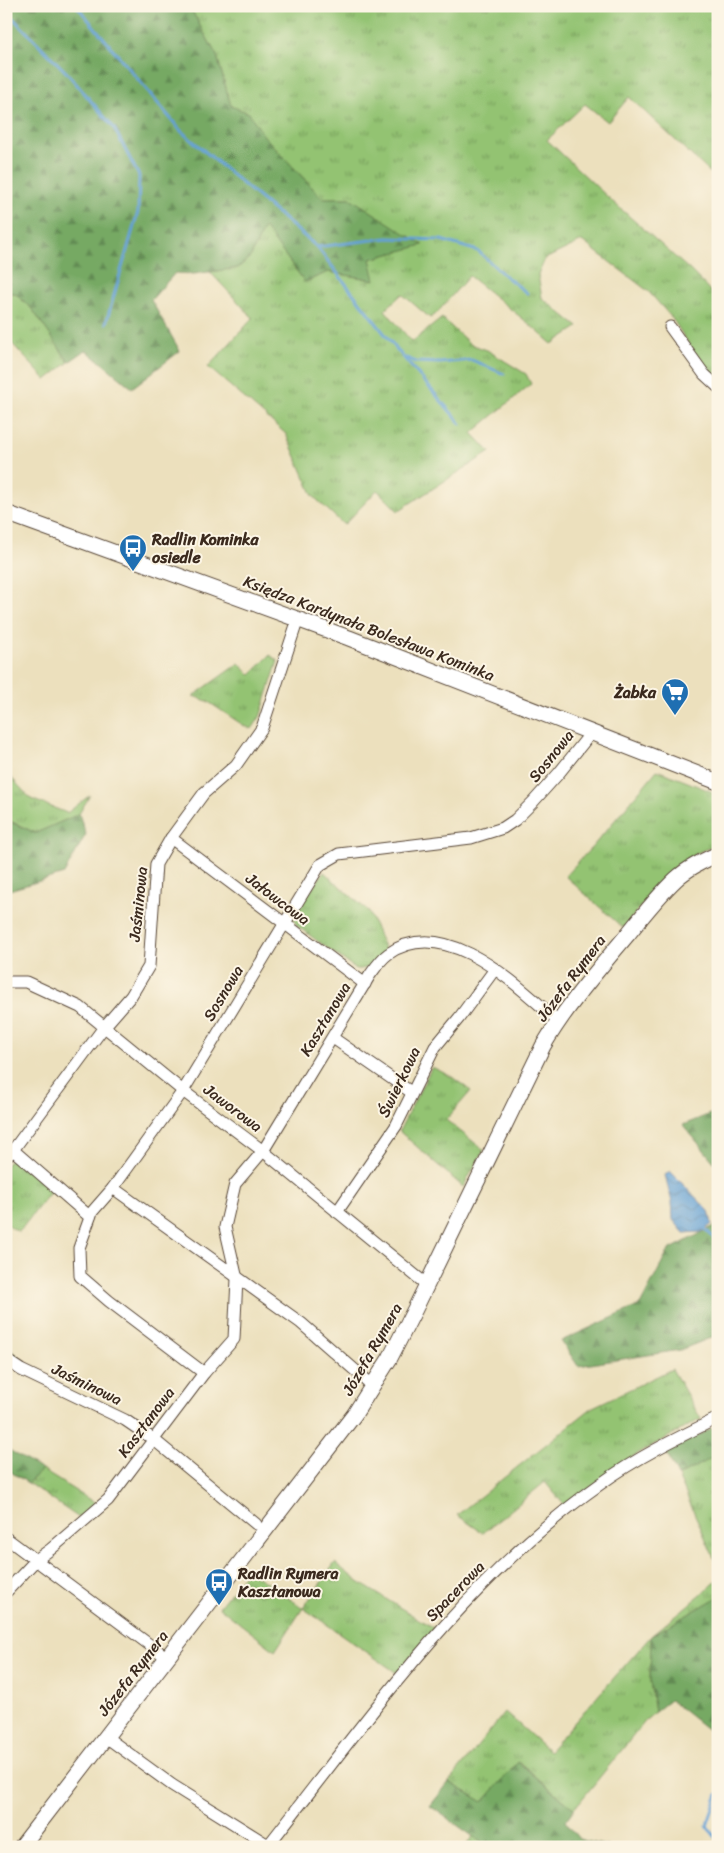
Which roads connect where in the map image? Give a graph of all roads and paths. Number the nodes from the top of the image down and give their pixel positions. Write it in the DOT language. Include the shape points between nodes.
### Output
graph roads {
  1 [pos="670,327"];
  2 [pos="718,387"];
  3 [pos="6,513"];
  4 [pos="298,619"];
  5 [pos="591,732"];
  6 [pos="718,782"];
  7 [pos="171,838"];
  8 [pos="718,854"];
  9 [pos="283,924"];
  10 [pos="495,969"];
  11 [pos="6,982"];
  12 [pos="365,984"];
  13 [pos="558,1020"];
  14 [pos="104,1027"];
  15 [pos="333,1038"];
  16 [pos="183,1091"];
  17 [pos="411,1092"];
  18 [pos="263,1151"];
  19 [pos="9,1153"];
  20 [pos="112,1188"];
  21 [pos="337,1212"];
  22 [pos="90,1217"];
  23 [pos="237,1279"];
  24 [pos="427,1285"];
  25 [pos="6,1360"];
  26 [pos="204,1373"];
  27 [pos="373,1386"];
  28 [pos="718,1418"];
  29 [pos="153,1439"];
  30 [pos="256,1524"];
  31 [pos="6,1538"];
  32 [pos="36,1560"];
  33 [pos="6,1592"];
  34 [pos="166,1658"];
  35 [pos="106,1737"];
  36 [pos="268,1846"];
  37 [pos="21,1847"];
  1 -- 2 [label="street" via="704,374"];
  3 -- 4 [label="street, Księdza Kardynała Bolesława Kominka"];
  4 -- 5 [label="street, Księdza Kardynała Bolesława Kominka"];
  4 -- 7 [label="street, Jaśminowa" via="262,728 236,765 204,793"];
  5 -- 6 [label="street, Księdza Kardynała Bolesława Kominka"];
  5 -- 9 [label="street, Sosnowa" via="560,773 515,820 503,828 471,838 340,854 320,865"];
  7 -- 9 [label="street, Jałowcowa"];
  7 -- 14 [label="street, Jaśminowa" via="156,864 149,966 131,996"];
  8 -- 13 [label="street, Józefa Rymera" via="676,879 604,961"];
  9 -- 12 [label="street, Jałowcowa"];
  9 -- 16 [label="street, Sosnowa"];
  10 -- 12 [label="street, Kasztanowa" via="461,948 409,943 386,954"];
  10 -- 13 [label="street, Kasztanowa"];
  10 -- 17 [label="street, Świerkowa" via="435,1047"];
  11 -- 14 [label="street, Jaworowa" via="26,982 50,993 80,1007"];
  12 -- 15 [label="street, Kasztanowa"];
  13 -- 24 [label="street, Józefa Rymera"];
  14 -- 16 [label="street, Jaworowa"];
  14 -- 19 [label="street, Jaśminowa"];
  15 -- 17 [label="street"];
  15 -- 18 [label="street, Kasztanowa"];
  16 -- 18 [label="street, Jaworowa"];
  16 -- 20 [label="street, Sosnowa"];
  17 -- 21 [label="street, Świerkowa" via="396,1126"];
  18 -- 21 [label="street, Jaworowa"];
  18 -- 23 [label="street, Kasztanowa" via="235,1184 225,1227"];
  19 -- 22 [label="street"];
  20 -- 22 [label="street, Sosnowa"];
  20 -- 23 [label="street"];
  21 -- 24 [label="street, Jaworowa"];
  22 -- 26 [label="street, Sosnowa" via="78,1248 80,1276 109,1302"];
  23 -- 26 [label="street, Kasztanowa" via="234,1339"];
  23 -- 27 [label="street" via="301,1323"];
  24 -- 27 [label="street, Józefa Rymera"];
  25 -- 29 [label="street, Jaśminowa" via="125,1420"];
  26 -- 29 [label="street, Kasztanowa"];
  27 -- 34 [label="street, Józefa Rymera"];
  28 -- 36 [label="street, Spacerowa" via="634,1461 535,1534 424,1648"];
  29 -- 30 [label="street, Jaśminowa"];
  29 -- 32 [label="street, Kasztanowa" via="108,1500"];
  31 -- 32 [label="street"];
  32 -- 33 [label="street, Kasztanowa"];
  32 -- 34 [label="street"];
  34 -- 35 [label="street, Józefa Rymera"];
  35 -- 36 [label="street, Spacerowa" via="172,1785"];
  35 -- 37 [label="street, Józefa Rymera"];
}
